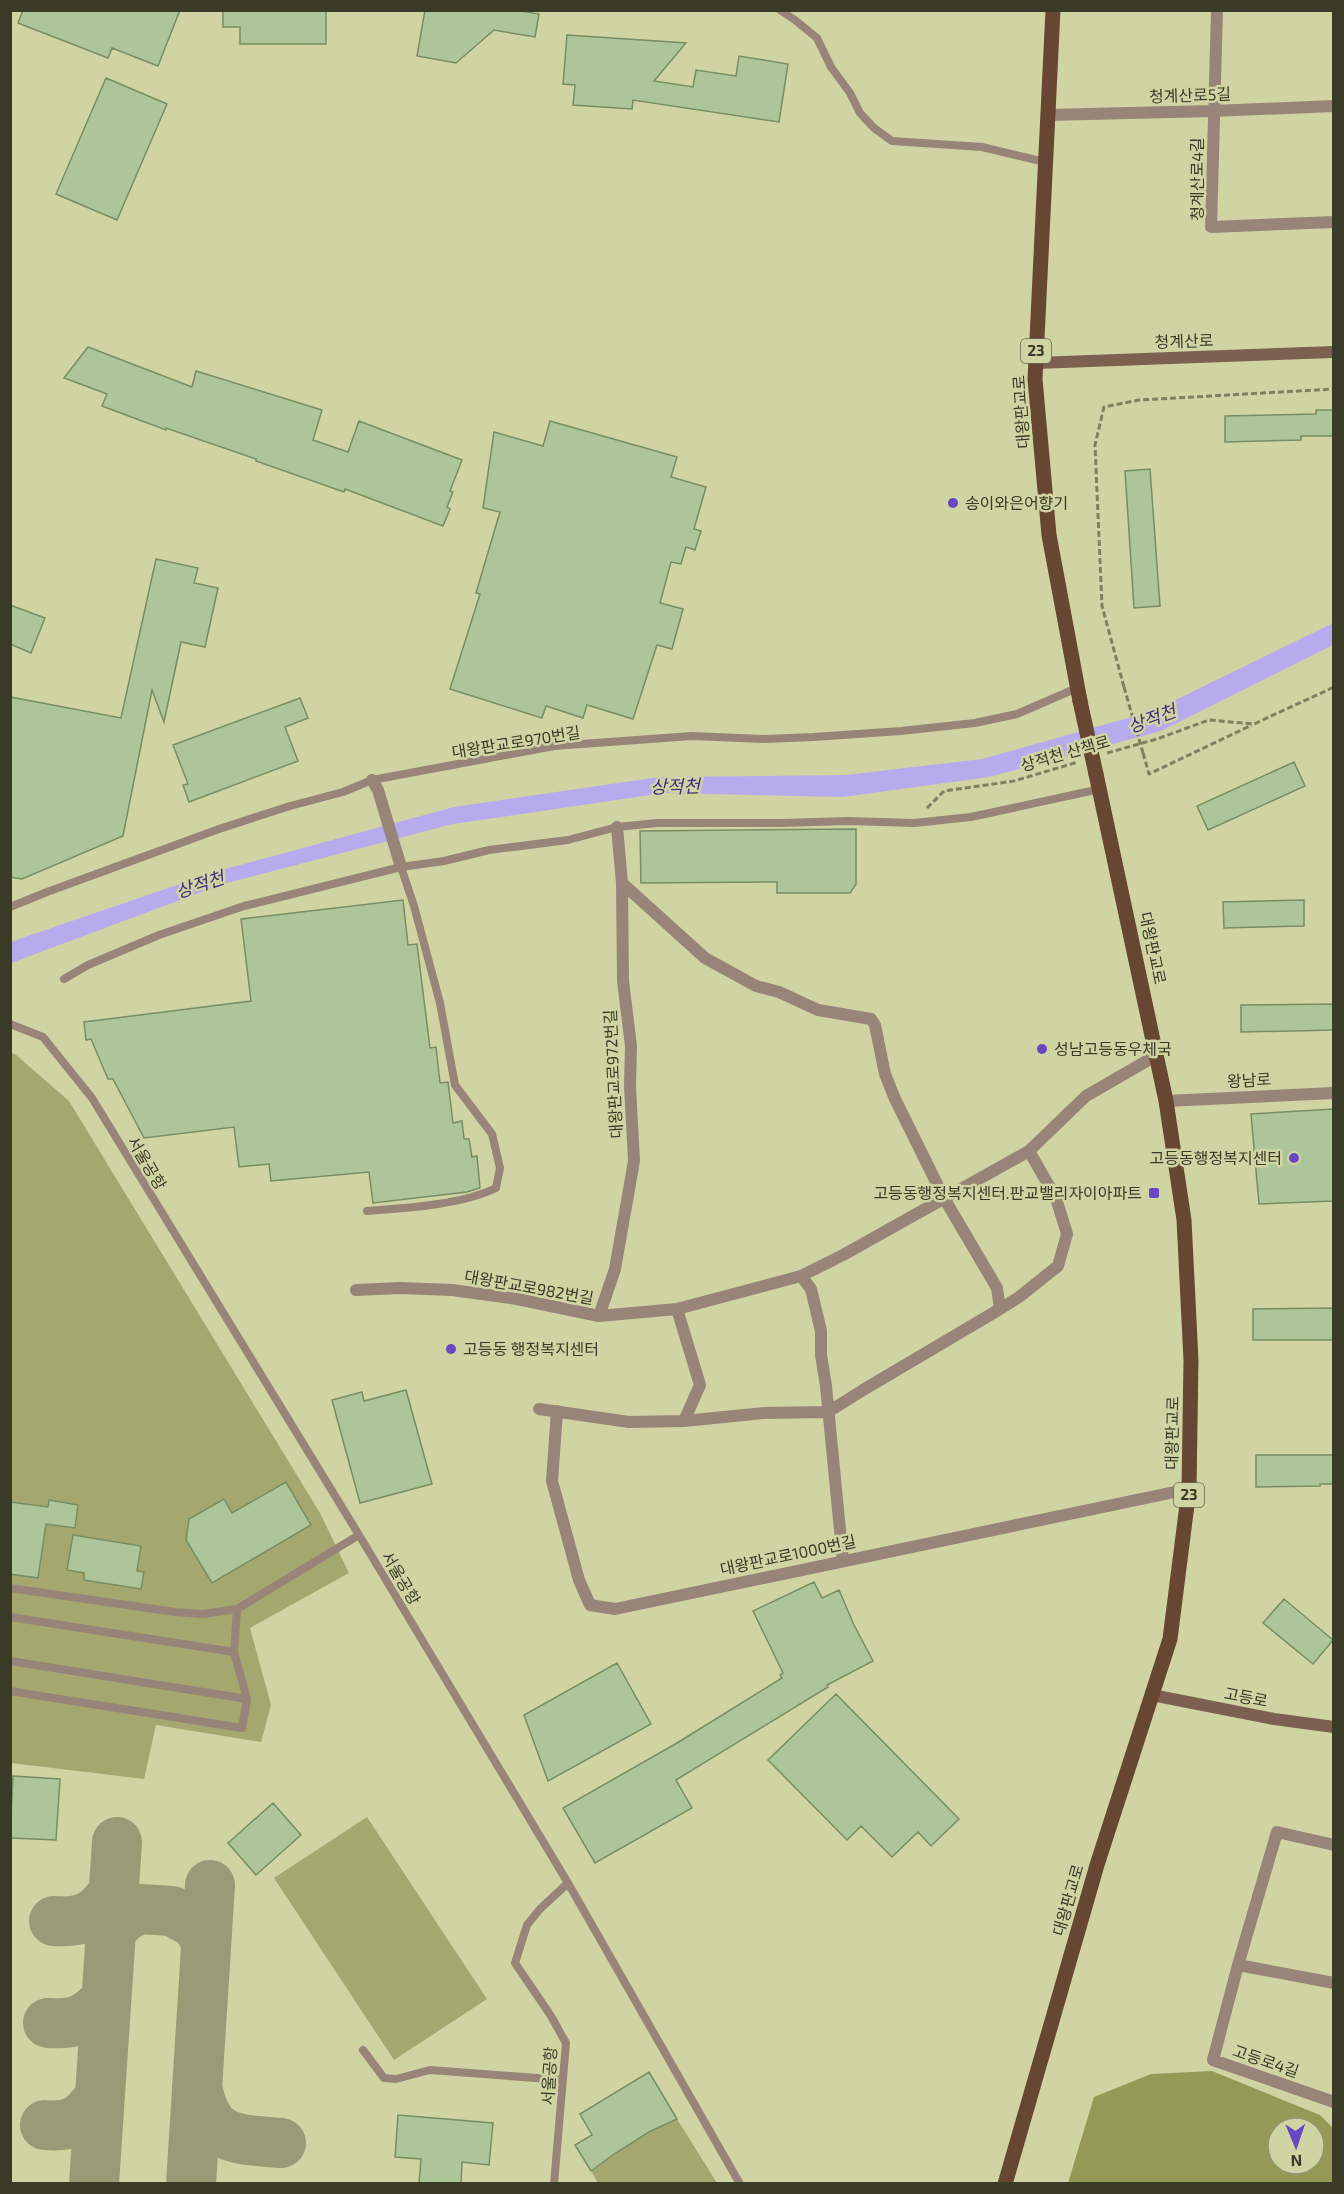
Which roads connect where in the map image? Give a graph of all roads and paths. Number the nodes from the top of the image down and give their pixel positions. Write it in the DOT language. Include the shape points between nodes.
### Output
graph roads {
  1 [pos="780,10"];
  2 [pos="1053,10"];
  3 [pos="1217,10"];
  4 [pos="1334,106"];
  5 [pos="1213,111"];
  6 [pos="1047,115"];
  7 [pos="1045,162"];
  8 [pos="1334,222"];
  9 [pos="1334,352"];
  10 [pos="1036,363"];
  11 [pos="1334,389"];
  12 [pos="1334,687"];
  13 [pos="1078,695"];
  14 [pos="1254,724"];
  15 [pos="1102,755"];
  16 [pos="1080,761"];
  17 [pos="375,785"];
  18 [pos="1100,789"];
  19 [pos="914,823"];
  20 [pos="617,827"];
  21 [pos="399,862"];
  22 [pos="622,883"];
  23 [pos="10,907"];
  24 [pos="64,979"];
  25 [pos="10,1023"];
  26 [pos="1157,1054"];
  27 [pos="1334,1093"];
  28 [pos="1166,1101"];
  29 [pos="1029,1151"];
  30 [pos="944,1198"];
  31 [pos="367,1211"];
  32 [pos="801,1276"];
  33 [pos="356,1290"];
  34 [pos="677,1309"];
  35 [pos="1000,1309"];
  36 [pos="599,1316"];
  37 [pos="539,1409"];
  38 [pos="557,1412"];
  39 [pos="828,1412"];
  40 [pos="684,1421"];
  41 [pos="1189,1489"];
  42 [pos="359,1535"];
  43 [pos="843,1561"];
  44 [pos="10,1588"];
  45 [pos="237,1609"];
  46 [pos="10,1617"];
  47 [pos="234,1652"];
  48 [pos="10,1661"];
  49 [pos="10,1691"];
  50 [pos="1152,1695"];
  51 [pos="247,1698"];
  52 [pos="1334,1728"];
  53 [pos="1334,1845"];
  54 [pos="568,1883"];
  55 [pos="1238,1965"];
  56 [pos="1334,1983"];
  57 [pos="363,2050"];
  58 [pos="563,2080"];
  59 [pos="1334,2102"];
  60 [pos="554,2184"];
  61 [pos="740,2184"];
  62 [pos="1005,2184"];
  1 -- 7 [label="lane" via="817,38 860,113 892,141 982,147"];
  2 -- 6 [label="main road, 대왕판교로 / 23"];
  3 -- 5 [label="street, 청계산로4길"];
  4 -- 5 [label="street, 청계산로5길"];
  5 -- 6 [label="street, 청계산로5길"];
  5 -- 8 [label="street, 청계산로4길" via="1211,227"];
  6 -- 7 [label="main road, 대왕판교로 / 23"];
  7 -- 10 [label="main road, 대왕판교로 / 23"];
  9 -- 10 [label="main road, 청계산로"];
  10 -- 13 [label="main road, 대왕판교로 / 23" via="1049,535"];
  11 -- 14 [label="path, bridge" via="1139,400 1104,407 1095,445 1102,606 1149,774"];
  12 -- 14 [label="path, 상적천 산책로"];
  13 -- 17 [label="lane, 대왕판교로970번길" via="975,723 901,731 764,739 692,736 554,746"];
  13 -- 18 [label="main road, 대왕판교로 / 23, bridge"];
  14 -- 15 [label="path, 상적천 산책로" via="1209,720"];
  16 -- 19 [label="path, 상적천 산책로" via="1014,781 944,791"];
  17 -- 21 [label="street"];
  17 -- 23 [label="lane, 대왕판교로970번길" via="219,829"];
  18 -- 19 [label="lane" via="971,817"];
  18 -- 26 [label="main road, 대왕판교로 / 23"];
  19 -- 20 [label="lane" via="657,823"];
  20 -- 21 [label="lane" via="568,840 489,850 444,861"];
  20 -- 22 [label="street, 대왕판교로972번길"];
  21 -- 24 [label="lane" via="244,906 159,935"];
  21 -- 31 [label="lane" via="440,1003 455,1085 492,1134 500,1168 496,1188 478,1197"];
  22 -- 30 [label="street" via="705,958 756,986 818,1010 871,1018 895,1099"];
  22 -- 36 [label="street, 대왕판교로972번길" via="623,981 631,1046 634,1161 615,1269"];
  25 -- 42 [label="lane, 서울공항" via="43,1037 92,1098"];
  26 -- 28 [label="main road, 대왕판교로 / 23"];
  26 -- 29 [label="street, 대왕판교로982번길" via="1086,1096"];
  27 -- 28 [label="street, 왕남로"];
  28 -- 41 [label="main road, 대왕판교로 / 23" via="1184,1220 1191,1360"];
  29 -- 30 [label="street, 대왕판교로982번길"];
  29 -- 35 [label="street" via="1056,1198 1067,1234 1058,1266"];
  30 -- 32 [label="street, 대왕판교로982번길"];
  30 -- 35 [label="street" via="997,1288"];
  32 -- 34 [label="street, 대왕판교로982번길"];
  32 -- 39 [label="street" via="812,1289 821,1331"];
  33 -- 36 [label="street, 대왕판교로982번길" via="452,1290"];
  34 -- 36 [label="street, 대왕판교로982번길"];
  34 -- 40 [label="street" via="700,1385"];
  35 -- 39 [label="street"];
  37 -- 38 [label="street"];
  38 -- 40 [label="street" via="629,1422"];
  38 -- 43 [label="street, 대왕판교로1000번길" via="552,1481 579,1580 590,1605 615,1609"];
  39 -- 40 [label="street"];
  39 -- 43 [label="street"];
  41 -- 43 [label="street, 대왕판교로1000번길"];
  41 -- 50 [label="main road, 대왕판교로 / 23" via="1170,1639"];
  42 -- 45 [label="lane"];
  42 -- 54 [label="lane, 서울공항"];
  44 -- 45 [label="lane" via="174,1612 203,1614"];
  45 -- 47 [label="lane"];
  46 -- 47 [label="lane"];
  47 -- 51 [label="lane"];
  48 -- 51 [label="lane"];
  49 -- 51 [label="lane" via="242,1728"];
  50 -- 52 [label="main road, 고등로"];
  50 -- 62 [label="main road, 대왕판교로 / 23" via="1097,1865"];
  53 -- 55 [label="street, 고등로4길" via="1277,1832"];
  54 -- 58 [label="lane, 서울공항" via="527,1925 515,1963 566,2043"];
  54 -- 61 [label="lane"];
  55 -- 56 [label="street"];
  55 -- 59 [label="street, 고등로4길" via="1213,2060"];
  57 -- 58 [label="lane" via="384,2078 396,2079 430,2070"];
  58 -- 60 [label="lane, 서울공항"];
}
